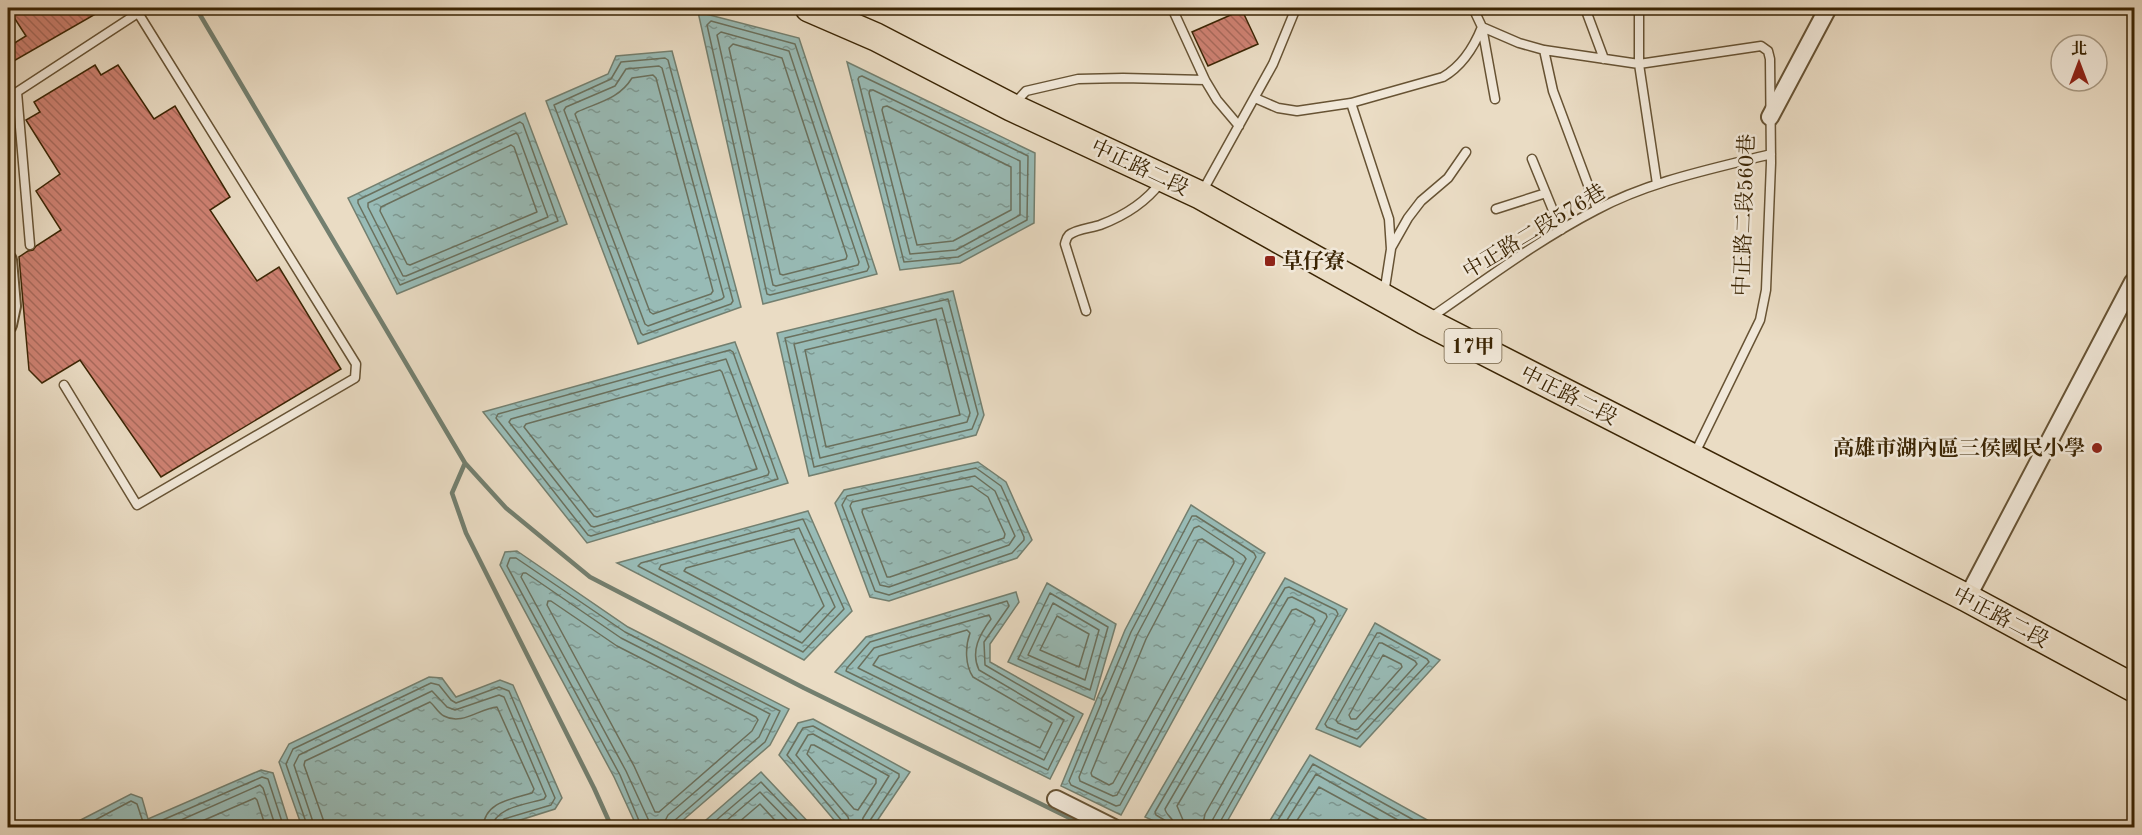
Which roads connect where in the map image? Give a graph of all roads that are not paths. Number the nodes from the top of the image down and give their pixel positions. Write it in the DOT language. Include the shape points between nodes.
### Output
graph roads {
  1 [pos="809,8"];
  2 [pos="1172,8"];
  3 [pos="1296,8"];
  4 [pos="1473,8"];
  5 [pos="1585,8"];
  6 [pos="1639,8"];
  7 [pos="1828,8"];
  8 [pos="137,10"];
  9 [pos="1482,27"];
  10 [pos="1544,50"];
  11 [pos="1604,59"];
  12 [pos="1638,64"];
  13 [pos="1205,80"];
  14 [pos="1255,98"];
  15 [pos="1495,99"];
  16 [pos="1351,102"];
  17 [pos="1011,107"];
  18 [pos="1770,117"];
  19 [pos="1239,126"];
  20 [pos="1466,152"];
  21 [pos="1771,154"];
  22 [pos="1532,159"];
  23 [pos="1163,179"];
  24 [pos="1657,184"];
  25 [pos="1546,194"];
  26 [pos="1200,195"];
  27 [pos="1496,208"];
  28 [pos="1597,209"];
  29 [pos="1561,230"];
  30 [pos="30,245"];
  31 [pos="1391,249"];
  32 [pos="8,260"];
  33 [pos="2134,283"];
  34 [pos="1383,299"];
  35 [pos="1086,311"];
  36 [pos="1425,321"];
  37 [pos="8,325"];
  38 [pos="64,385"];
  39 [pos="1693,458"];
  40 [pos="1967,598"];
  41 [pos="2134,688"];
  42 [pos="1056,799"];
  43 [pos="1114,828"];
  1 -- 17 [label="main road, 中正路二段 / 17甲" via="876,37"];
  2 -- 13 [label="lane"];
  3 -- 14 [label="lane" via="1274,64"];
  4 -- 9 [label="lane"];
  5 -- 11 [label="lane"];
  6 -- 12 [label="lane"];
  7 -- 18 [label="street, 中正路二段560巷"];
  8 -- 30 [label="lane" via="17,92"];
  8 -- 38 [label="lane" via="356,364 355,378 137,506"];
  9 -- 10 [label="lane"];
  9 -- 15 [label="lane"];
  9 -- 16 [label="lane" via="1472,50 1450,73"];
  10 -- 11 [label="lane"];
  10 -- 28 [label="lane" via="1553,91"];
  11 -- 12 [label="lane"];
  12 -- 18 [label="lane" via="1761,46 1770,59"];
  12 -- 24 [label="lane"];
  13 -- 17 [label="lane" via="1078,79 1026,91"];
  13 -- 19 [label="lane"];
  14 -- 16 [label="lane" via="1289,111"];
  14 -- 19 [label="lane"];
  16 -- 31 [label="lane" via="1389,219"];
  17 -- 23 [label="main road, 中正路二段 / 17甲"];
  18 -- 21 [label="lane, 中正路二段560巷"];
  19 -- 26 [label="lane"];
  20 -- 31 [label="lane" via="1448,178 1421,201"];
  21 -- 24 [label="lane, 中正路二段576巷"];
  21 -- 39 [label="lane, 中正路二段560巷" via="1766,290 1760,320"];
  22 -- 25 [label="lane"];
  23 -- 26 [label="main road, 中正路二段 / 17甲"];
  23 -- 35 [label="lane" via="1151,195 1130,211 1067,238 1065,244"];
  24 -- 28 [label="lane, 中正路二段576巷"];
  25 -- 27 [label="lane"];
  25 -- 29 [label="lane"];
  26 -- 34 [label="main road, 中正路二段 / 17甲"];
  28 -- 29 [label="lane, 中正路二段576巷"];
  29 -- 36 [label="lane, 中正路二段576巷"];
  31 -- 34 [label="lane"];
  32 -- 37 [label="street" via="12,306"];
  33 -- 40 [label="street"];
  34 -- 36 [label="main road, 中正路二段 / 17甲"];
  36 -- 39 [label="main road, 中正路二段 / 17甲"];
  39 -- 40 [label="main road, 中正路二段 / 17甲"];
  40 -- 41 [label="main road, 中正路二段 / 17甲"];
  42 -- 43 [label="street"];
}
